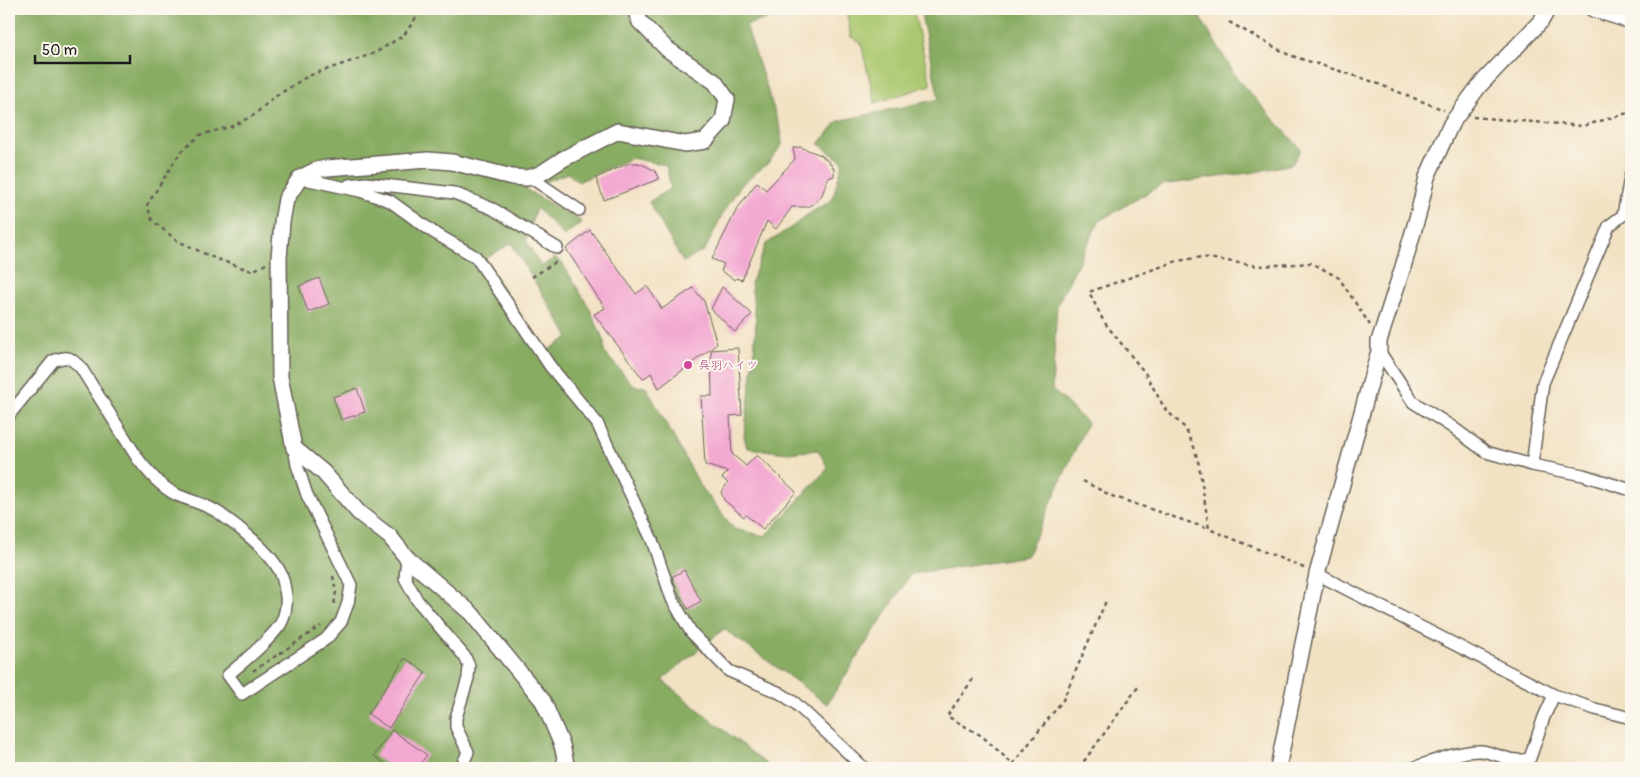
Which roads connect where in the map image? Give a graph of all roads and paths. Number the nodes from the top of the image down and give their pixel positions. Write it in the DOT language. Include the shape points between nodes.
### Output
graph roads {
  1 [pos="422,9"];
  2 [pos="635,9"];
  3 [pos="1548,9"];
  4 [pos="1593,9"];
  5 [pos="1631,21"];
  6 [pos="1229,22"];
  7 [pos="1631,112"];
  8 [pos="1457,116"];
  9 [pos="1631,173"];
  10 [pos="530,177"];
  11 [pos="300,178"];
  12 [pos="337,186"];
  13 [pos="579,210"];
  14 [pos="1627,217"];
  15 [pos="559,253"];
  16 [pos="279,258"];
  17 [pos="532,277"];
  18 [pos="1379,346"];
  19 [pos="9,415"];
  20 [pos="294,448"];
  21 [pos="1532,464"];
  22 [pos="1083,482"];
  23 [pos="1631,490"];
  24 [pos="1209,529"];
  25 [pos="407,558"];
  26 [pos="332,572"];
  27 [pos="1318,574"];
  28 [pos="1106,601"];
  29 [pos="332,611"];
  30 [pos="326,622"];
  31 [pos="252,671"];
  32 [pos="973,679"];
  33 [pos="1138,688"];
  34 [pos="1554,695"];
  35 [pos="1631,718"];
  36 [pos="1013,764"];
  37 [pos="461,768"];
  38 [pos="567,768"];
  39 [pos="864,768"];
  40 [pos="1017,768"];
  41 [pos="1078,768"];
  42 [pos="1278,768"];
  43 [pos="1413,768"];
  1 -- 16 [label="path" via="404,35 375,53 308,76 273,98 254,115 233,126 200,136 180,153 148,206 152,220 176,240 214,258 252,271"];
  2 -- 10 [label="street" via="640,22 667,49 715,82 728,99 722,121 705,142 685,144 618,131"];
  3 -- 8 [label="street" via="1541,21 1479,86"];
  4 -- 5 [label="street"];
  6 -- 8 [label="path" via="1289,55 1368,80"];
  7 -- 8 [label="path" via="1583,126"];
  8 -- 18 [label="street" via="1427,176"];
  9 -- 14 [label="street"];
  10 -- 11 [label="street" via="512,177 452,162 428,160 327,168"];
  10 -- 13 [label="street"];
  11 -- 12 [label="street"];
  11 -- 16 [label="street" via="286,199"];
  12 -- 15 [label="street" via="366,183 454,193 493,209"];
  12 -- 39 [label="street" via="390,201 433,232 476,257 550,366 597,423 652,540 672,599 691,632 729,671 795,703"];
  14 -- 21 [label="street" via="1608,226 1543,383"];
  15 -- 17 [label="path"];
  16 -- 20 [label="street" via="280,377"];
  18 -- 21 [label="street" via="1413,402 1486,452"];
  18 -- 24 [label="path" via="1361,310 1339,278 1312,263 1258,266 1202,257 1176,261 1089,292 1104,322 1145,373 1165,409 1185,428 1199,465"];
  18 -- 27 [label="street"];
  19 -- 20 [label="street" via="53,361 71,358 82,368 138,459 163,486 176,495 219,512 271,558 284,583 285,615 266,640 228,675 242,694 326,639 341,622 348,603 351,585 307,495"];
  20 -- 25 [label="street" via="323,472 359,513 390,538"];
  21 -- 23 [label="street"];
  22 -- 24 [label="path" via="1112,496"];
  24 -- 27 [label="path"];
  25 -- 37 [label="street" via="405,578 417,600 470,666 456,718 456,727 468,752"];
  25 -- 38 [label="street" via="471,613 543,701 562,745"];
  26 -- 29 [label="path" via="336,592"];
  27 -- 34 [label="street"];
  27 -- 42 [label="street"];
  28 -- 36 [label="path" via="1063,700"];
  30 -- 31 [label="path"];
  32 -- 36 [label="path" via="947,716 982,736"];
  33 -- 41 [label="path"];
  34 -- 35 [label="street"];
  34 -- 43 [label="street" via="1530,758 1520,760 1480,751 1448,756"];
  36 -- 40 [label="path"];
}
